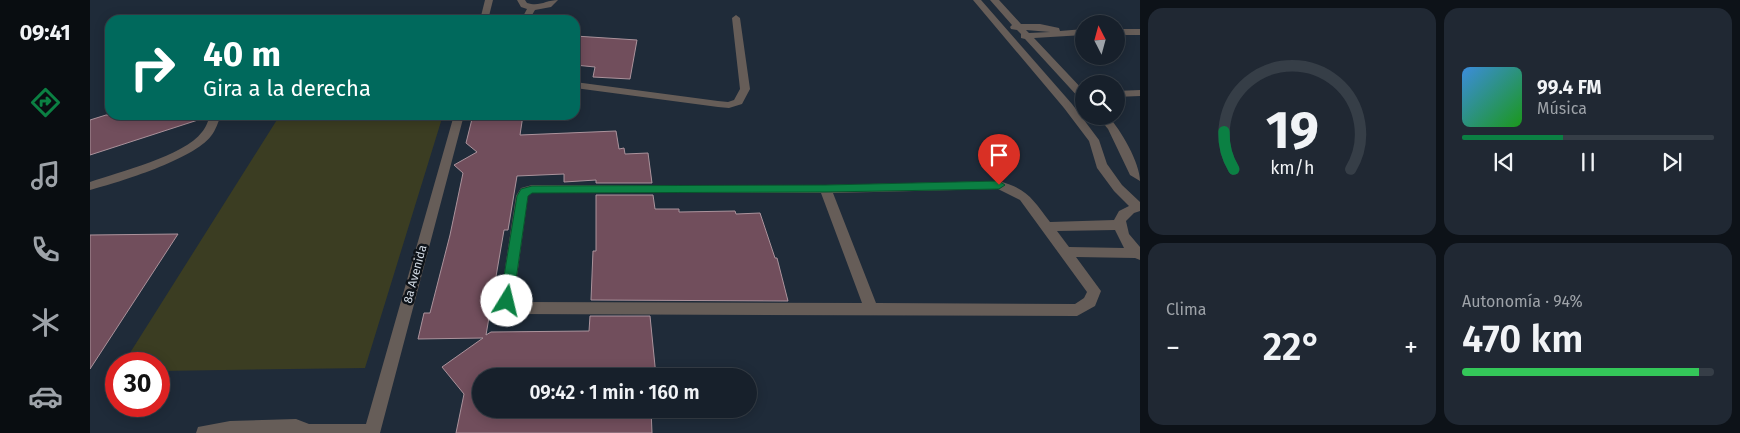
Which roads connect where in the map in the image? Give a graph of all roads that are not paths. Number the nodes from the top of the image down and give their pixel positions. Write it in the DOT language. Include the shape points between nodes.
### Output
graph roads {
  1 [pos="489,0"];
  2 [pos="521,0"];
  3 [pos="555,0"];
  4 [pos="977,0"];
  5 [pos="994,0"];
  6 [pos="532,8"];
  7 [pos="485,15"];
  8 [pos="528,15"];
  9 [pos="736,18"];
  10 [pos="999,26"];
  11 [pos="1019,27"];
  12 [pos="1029,32"];
  13 [pos="1066,32"];
  14 [pos="1075,32"];
  15 [pos="1125,32"];
  16 [pos="1140,32"];
  17 [pos="1007,36"];
  18 [pos="580,86"];
  19 [pos="1075,86"];
  20 [pos="1125,94"];
  21 [pos="1140,94"];
  22 [pos="214,120"];
  23 [pos="458,120"];
  24 [pos="1110,125"];
  25 [pos="1140,178"];
  26 [pos="90,186"];
  27 [pos="826,189"];
  28 [pos="1139,207"];
  29 [pos="1119,225"];
  30 [pos="1046,227"];
  31 [pos="1064,252"];
  32 [pos="1138,254"];
  33 [pos="871,308"];
  34 [pos="229,431"];
  35 [pos="372,432"];
  36 [pos="204,433"];
  37 [pos="310,433"];
  1 -- 7 [label="street"];
  2 -- 6 [label="street"];
  3 -- 6 [label="street"];
  4 -- 10 [label="street"];
  5 -- 11 [label="street"];
  6 -- 8 [label="street"];
  9 -- 18 [label="street" via="745,89 738,102 718,104"];
  10 -- 11 [label="street"];
  10 -- 17 [label="street"];
  11 -- 12 [label="street"];
  12 -- 13 [label="street"];
  12 -- 13 [label="street" via="1040,36"];
  12 -- 17 [label="street"];
  12 -- 19 [label="street"];
  13 -- 14 [label="street"];
  15 -- 16 [label="street"];
  17 -- 28 [label="street" via="1068,106 1094,140 1101,164 1118,188"];
  20 -- 21 [label="street"];
  22 -- 26 [label="street" via="207,134 193,147"];
  23 -- 35 [label="street, 8a Avenida"];
  24 -- 25 [label="street"];
  27 -- 30 [label="street" via="999,185 1024,197"];
  27 -- 33 [label="street"];
  27 -- 33 [label="street" via="525,191 507,301 517,308"];
  28 -- 29 [label="street" via="1127,210"];
  29 -- 30 [label="street"];
  29 -- 32 [label="street" via="1121,234"];
  30 -- 31 [label="street"];
  31 -- 32 [label="street"];
  31 -- 33 [label="street" via="1094,292 1090,302 1077,310"];
  34 -- 36 [label="street"];
  34 -- 37 [label="street" via="296,427"];
  35 -- 37 [label="street"];
}
